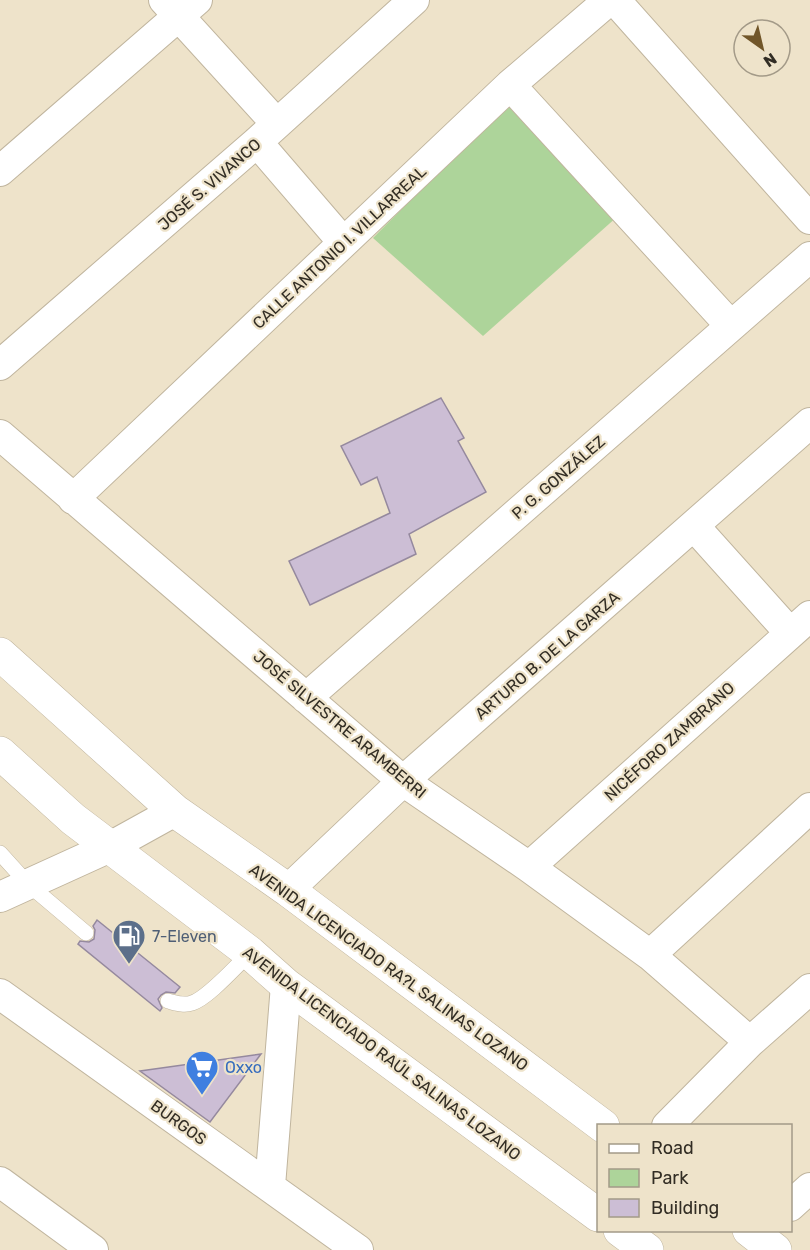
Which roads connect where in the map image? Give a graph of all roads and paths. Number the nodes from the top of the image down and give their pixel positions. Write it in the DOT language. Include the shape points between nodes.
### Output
graph roads {
  1 [pos="414,0"];
  2 [pos="609,0"];
  3 [pos="615,0"];
  4 [pos="180,6"];
  5 [pos="510,85"];
  6 [pos="267,133"];
  7 [pos="0,171"];
  8 [pos="810,219"];
  9 [pos="344,242"];
  10 [pos="810,256"];
  11 [pos="731,326"];
  12 [pos="0,365"];
  13 [pos="810,423"];
  14 [pos="0,435"];
  15 [pos="73,499"];
  16 [pos="694,526"];
  17 [pos="800,624"];
  18 [pos="0,654"];
  19 [pos="306,698"];
  20 [pos="0,753"];
  21 [pos="403,781"];
  22 [pos="810,808"];
  23 [pos="175,811"];
  24 [pos="110,847"];
  25 [pos="0,853"];
  26 [pos="528,867"];
  27 [pos="28,884"];
  28 [pos="288,890"];
  29 [pos="0,897"];
  30 [pos="87,933"];
  31 [pos="250,953"];
  32 [pos="650,956"];
  33 [pos="286,985"];
  34 [pos="810,989"];
  35 [pos="0,994"];
  36 [pos="168,1000"];
  37 [pos="750,1042"];
  38 [pos="602,1124"];
  39 [pos="668,1124"];
  40 [pos="0,1182"];
  41 [pos="270,1186"];
  42 [pos="810,1188"];
  43 [pos="792,1204"];
  44 [pos="597,1214"];
  45 [pos="93,1250"];
  46 [pos="358,1250"];
  1 -- 6 [label="street, JOSÉ S. VIVANCO"];
  2 -- 5 [label="street, CALLE ANTONIO I. VILLARREAL"];
  3 -- 8 [label="street"];
  4 -- 6 [label="street"];
  4 -- 7 [label="street"];
  5 -- 9 [label="street, CALLE ANTONIO I. VILLARREAL"];
  5 -- 11 [label="street"];
  6 -- 9 [label="street"];
  6 -- 12 [label="street, JOSÉ S. VIVANCO"];
  9 -- 15 [label="street, CALLE ANTONIO I. VILLARREAL"];
  10 -- 11 [label="street, P. G. GONZÁLEZ"];
  11 -- 19 [label="street, P. G. GONZÁLEZ"];
  13 -- 16 [label="street, ARTURO B. DE LA GARZA"];
  14 -- 15 [label="street, JOSÉ SILVESTRE ARAMBERRI"];
  15 -- 19 [label="street, JOSÉ SILVESTRE ARAMBERRI"];
  16 -- 17 [label="street"];
  16 -- 21 [label="street, ARTURO B. DE LA GARZA"];
  17 -- 26 [label="street, NICÉFORO ZAMBRANO"];
  18 -- 23 [label="main road"];
  19 -- 21 [label="street, JOSÉ SILVESTRE ARAMBERRI"];
  20 -- 24 [label="main road, AVENIDA LICENCIADO RAÚL SALINAS LOZANO" via="64,812"];
  21 -- 26 [label="street, JOSÉ SILVESTRE ARAMBERRI"];
  21 -- 28 [label="street, ARTURO B. DE LA GARZA"];
  22 -- 32 [label="street"];
  23 -- 24 [label="street"];
  23 -- 28 [label="main road, AVENIDA LICENCIADO RA?L SALINAS LOZANO"];
  24 -- 27 [label="street"];
  24 -- 31 [label="main road, AVENIDA LICENCIADO RAÚL SALINAS LOZANO"];
  25 -- 27 [label="lane"];
  26 -- 32 [label="street, JOSÉ SILVESTRE ARAMBERRI"];
  27 -- 29 [label="street"];
  27 -- 30 [label="lane"];
  28 -- 38 [label="main road, AVENIDA LICENCIADO RA?L SALINAS LOZANO"];
  31 -- 33 [label="main road, AVENIDA LICENCIADO RAÚL SALINAS LOZANO"];
  31 -- 36 [label="lane" via="205,996 192,1003"];
  32 -- 37 [label="street, JOSÉ SILVESTRE ARAMBERRI"];
  33 -- 41 [label="street"];
  33 -- 44 [label="main road, AVENIDA LICENCIADO RAÚL SALINAS LOZANO"];
  34 -- 37 [label="street"];
  35 -- 41 [label="street, BURGOS"];
  37 -- 39 [label="street"];
  40 -- 45 [label="street"];
  41 -- 46 [label="street, BURGOS"];
  42 -- 43 [label="street"];
}
